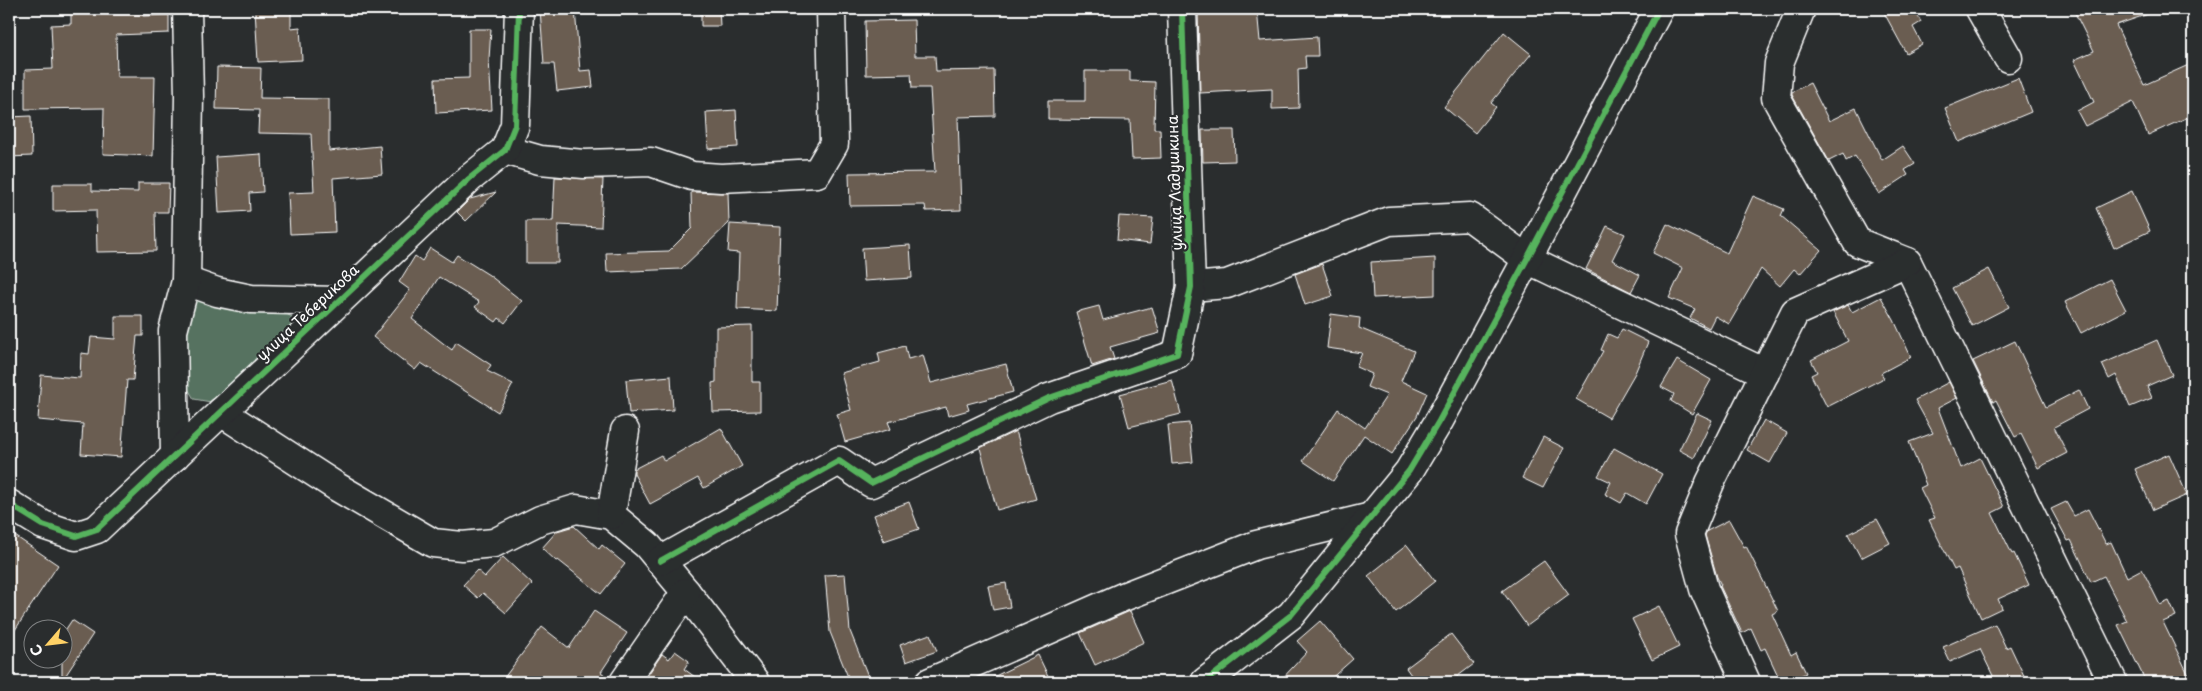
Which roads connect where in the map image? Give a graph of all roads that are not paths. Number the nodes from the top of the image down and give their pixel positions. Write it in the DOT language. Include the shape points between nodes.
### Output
graph roads {
  1 [pos="187,9"];
  2 [pos="519,9"];
  3 [pos="831,9"];
  4 [pos="1182,9"];
  5 [pos="1659,9"];
  6 [pos="1801,9"];
  7 [pos="1980,9"];
  8 [pos="2008,58"];
  9 [pos="505,150"];
  10 [pos="1527,259"];
  11 [pos="1906,262"];
  12 [pos="186,281"];
  13 [pos="1190,287"];
  14 [pos="338,301"];
  15 [pos="1765,373"];
  16 [pos="221,412"];
  17 [pos="625,431"];
  18 [pos="175,456"];
  19 [pos="9,504"];
  20 [pos="611,515"];
  21 [pos="1371,517"];
  22 [pos="660,562"];
  23 [pos="686,592"];
  24 [pos="624,682"];
  25 [pos="755,682"];
  26 [pos="930,682"];
  27 [pos="1205,682"];
  28 [pos="1746,682"];
  29 [pos="2113,682"];
  1 -- 12 [label="street"];
  2 -- 9 [label="street, улица Теберикова" via="515,125"];
  3 -- 9 [label="street" via="834,144 816,173 721,178 692,176 651,162 584,164 540,160"];
  4 -- 13 [label="street, улица Ладушкина"];
  5 -- 10 [label="street"];
  6 -- 11 [label="street" via="1779,62 1776,98 1857,242"];
  7 -- 8 [label="street"];
  9 -- 14 [label="street, улица Теберикова" via="470,178"];
  10 -- 13 [label="street" via="1470,217 1389,221 1227,284"];
  10 -- 15 [label="street"];
  10 -- 21 [label="street" via="1409,471"];
  11 -- 15 [label="street" via="1795,312"];
  11 -- 29 [label="street"];
  12 -- 14 [label="street" via="251,299"];
  12 -- 18 [label="street" via="173,331"];
  13 -- 22 [label="street, улица Ладушкина" via="1178,354 1049,398 871,483 839,461"];
  14 -- 16 [label="street, улица Теберикова"];
  15 -- 28 [label="street" via="1710,483 1689,534 1704,589"];
  16 -- 18 [label="street, улица Теберикова"];
  16 -- 20 [label="street" via="337,487 433,543 462,546 494,543 540,520 576,509"];
  17 -- 20 [label="street"];
  18 -- 19 [label="street, улица Теберикова" via="96,530 76,536 44,525"];
  20 -- 22 [label="street" via="646,545"];
  21 -- 26 [label="street" via="1256,545 1123,598"];
  21 -- 27 [label="street" via="1291,615"];
  22 -- 23 [label="street"];
  23 -- 24 [label="street"];
  23 -- 25 [label="street"];
}
